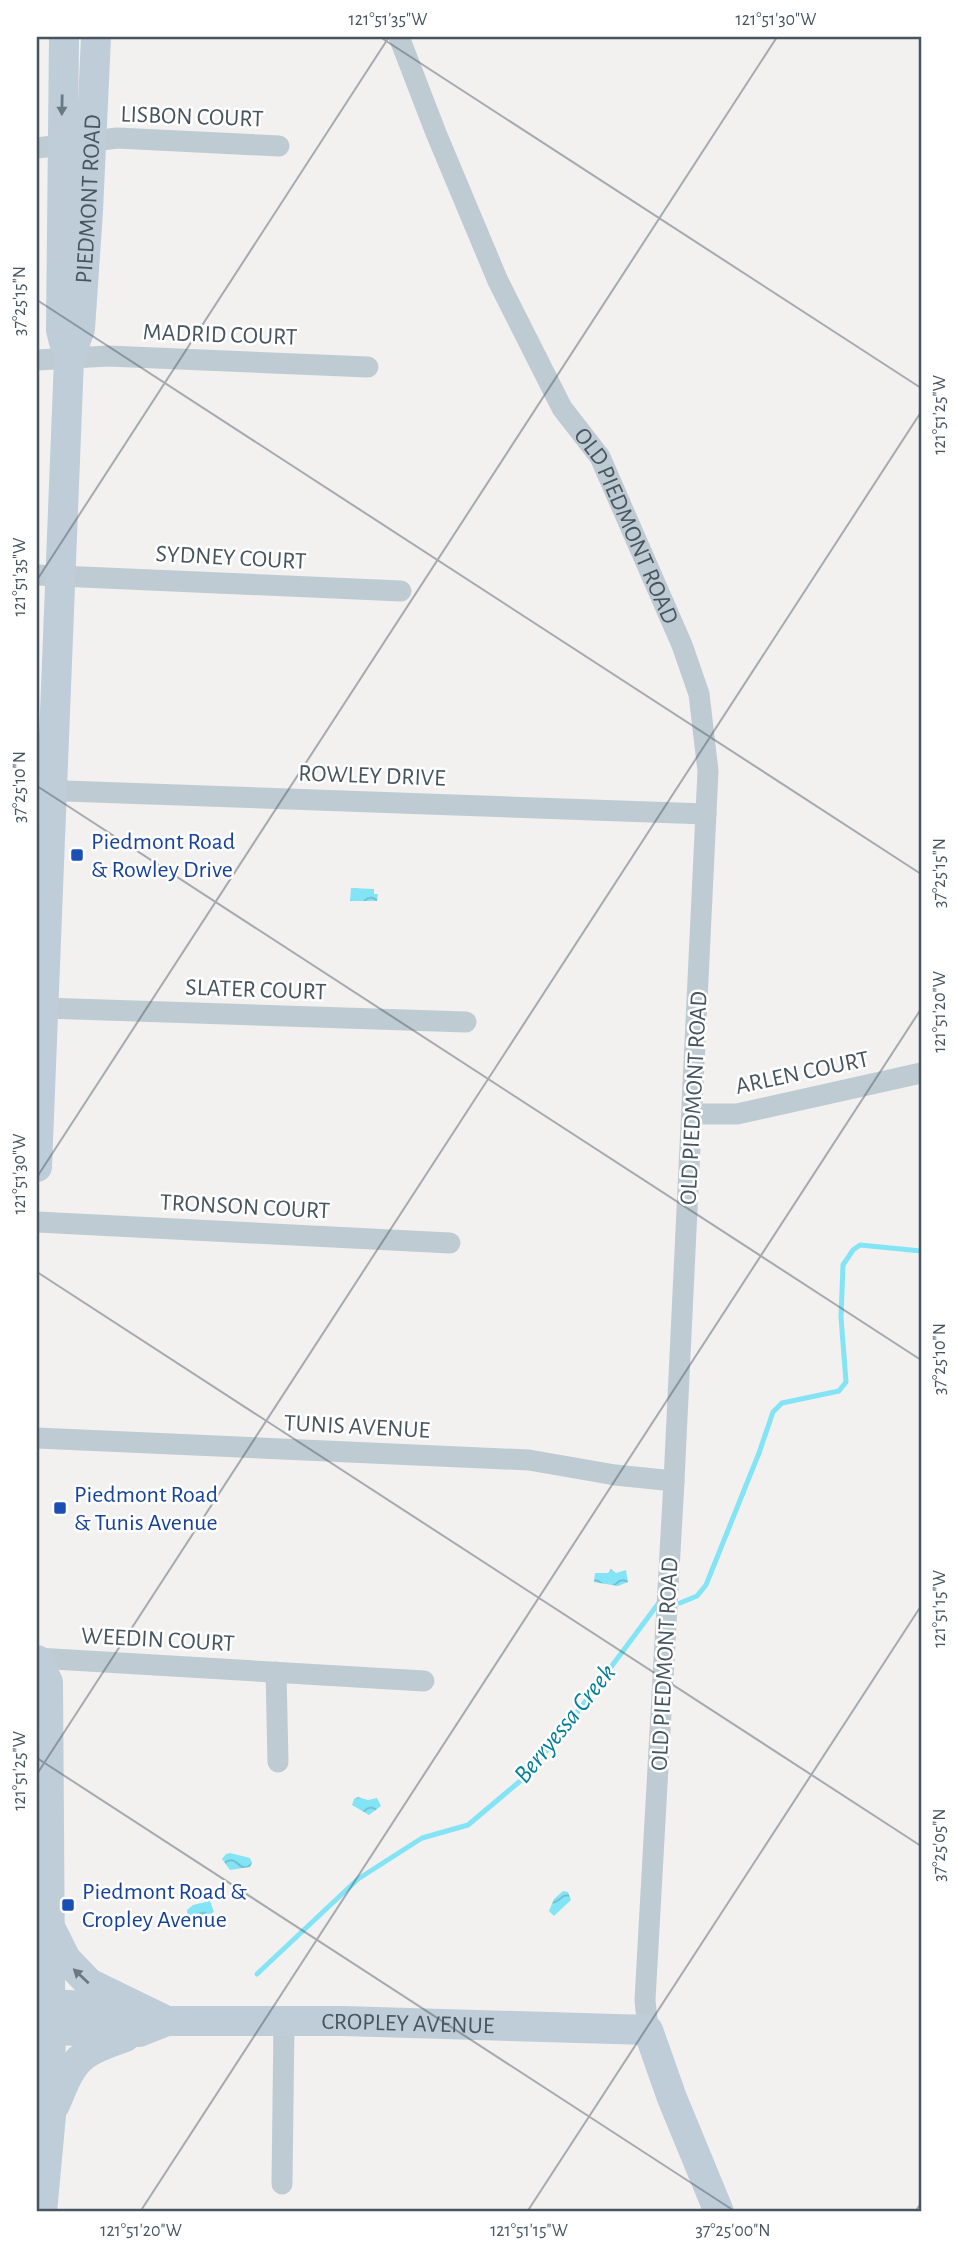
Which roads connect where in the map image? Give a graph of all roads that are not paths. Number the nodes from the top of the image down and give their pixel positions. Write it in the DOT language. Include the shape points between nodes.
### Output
graph roads {
  1 [pos="64,37"];
  2 [pos="96,37"];
  3 [pos="399,37"];
  4 [pos="91,140"];
  5 [pos="279,146"];
  6 [pos="49,147"];
  7 [pos="69,359"];
  8 [pos="37,360"];
  9 [pos="368,367"];
  10 [pos="48,575"];
  11 [pos="401,591"];
  12 [pos="44,790"];
  13 [pos="706,814"];
  14 [pos="44,1008"];
  15 [pos="466,1022"];
  16 [pos="921,1073"];
  17 [pos="692,1114"];
  18 [pos="37,1167"];
  19 [pos="37,1222"];
  20 [pos="450,1243"];
  21 [pos="37,1438"];
  22 [pos="674,1480"];
  23 [pos="37,1659"];
  24 [pos="276,1672"];
  25 [pos="424,1681"];
  26 [pos="278,1762"];
  27 [pos="48,1920"];
  28 [pos="43,2017"];
  29 [pos="139,2020"];
  30 [pos="284,2021"];
  31 [pos="648,2030"];
  32 [pos="51,2115"];
  33 [pos="282,2184"];
  34 [pos="41,2212"];
  35 [pos="719,2212"];
  1 -- 6 [label="main road, PIEDMONT ROAD, one-way"];
  2 -- 4 [label="main road, PIEDMONT ROAD"];
  3 -- 13 [label="street, OLD PIEDMONT ROAD" via="498,281 562,408 600,457 682,645 705,728"];
  4 -- 5 [label="street, LISBON COURT"];
  4 -- 6 [label="street, LISBON COURT"];
  4 -- 7 [label="main road, PIEDMONT ROAD" via="80,329"];
  6 -- 7 [label="main road, PIEDMONT ROAD" via="61,330"];
  7 -- 8 [label="street, MADRID COURT"];
  7 -- 9 [label="street, MADRID COURT" via="108,356"];
  7 -- 10 [label="main road, PIEDMONT ROAD"];
  10 -- 11 [label="street, SYDNEY COURT"];
  10 -- 12 [label="main road, PIEDMONT ROAD"];
  12 -- 13 [label="street, ROWLEY DRIVE"];
  12 -- 14 [label="main road, PIEDMONT ROAD"];
  13 -- 17 [label="street, OLD PIEDMONT ROAD"];
  14 -- 15 [label="street, SLATER COURT"];
  14 -- 18 [label="main road, PIEDMONT ROAD"];
  16 -- 17 [label="street, ARLEN COURT" via="737,1114"];
  17 -- 22 [label="street, OLD PIEDMONT ROAD"];
  19 -- 20 [label="street, TRONSON COURT"];
  21 -- 22 [label="street, TUNIS AVENUE" via="529,1460"];
  22 -- 31 [label="street, OLD PIEDMONT ROAD" via="645,2000"];
  23 -- 24 [label="street, WEEDIN COURT"];
  23 -- 27 [label="main road" via="48,1682"];
  24 -- 25 [label="street, WEEDIN COURT"];
  24 -- 26 [label="street"];
  27 -- 28 [label="main road"];
  29 -- 27 [label="main road, one-way" via="75,1971"];
  28 -- 29 [label="main road, CROPLEY AVENUE"];
  28 -- 32 [label="main road"];
  29 -- 30 [label="main road, CROPLEY AVENUE"];
  29 -- 32 [label="main road" via="89,2049 68,2072"];
  30 -- 31 [label="main road, CROPLEY AVENUE"];
  30 -- 33 [label="street"];
  31 -- 35 [label="main road, OLD PIEDMONT ROAD"];
  32 -- 34 [label="main road"];
}
